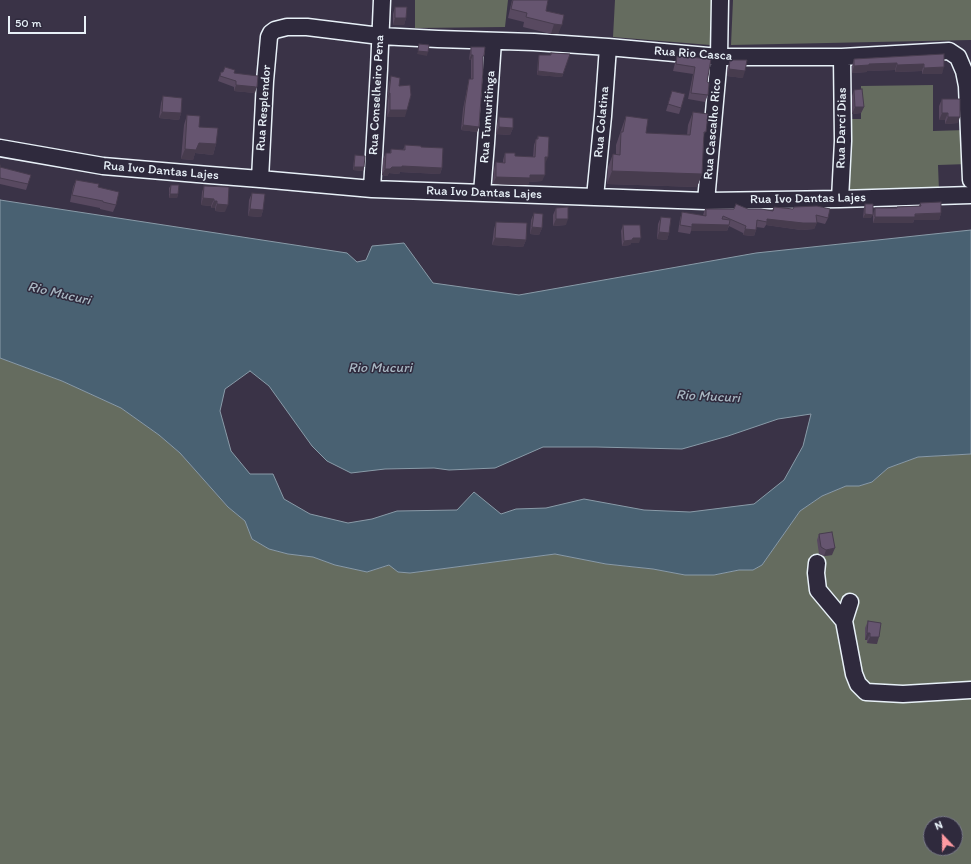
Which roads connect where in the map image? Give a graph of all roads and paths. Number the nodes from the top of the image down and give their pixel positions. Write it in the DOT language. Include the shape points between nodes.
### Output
graph roads {
  1 [pos="382,0"];
  2 [pos="720,0"];
  3 [pos="380,36"];
  4 [pos="269,38"];
  5 [pos="493,41"];
  6 [pos="608,47"];
  7 [pos="842,57"];
  8 [pos="719,58"];
  9 [pos="0,148"];
  10 [pos="260,178"];
  11 [pos="971,180"];
  12 [pos="372,189"];
  13 [pos="482,193"];
  14 [pos="971,195"];
  15 [pos="595,197"];
  16 [pos="840,199"];
  17 [pos="706,201"];
  18 [pos="816,563"];
  19 [pos="850,602"];
  20 [pos="844,622"];
  21 [pos="971,690"];
  1 -- 3 [label="street, Rua Conselheiro Pena"];
  2 -- 8 [label="street, Rua Cascalho Rico"];
  3 -- 4 [label="street, Rua Rio Casca" via="287,27 275,30"];
  3 -- 5 [label="street, Rua Rio Casca"];
  3 -- 12 [label="street, Rua Conselheiro Pena"];
  4 -- 10 [label="street, Rua Resplendor"];
  5 -- 6 [label="street, Rua Rio Casca"];
  5 -- 13 [label="street, Rua Tumuritinga"];
  6 -- 8 [label="street, Rua Rio Casca"];
  6 -- 15 [label="street, Rua Colatina"];
  7 -- 8 [label="street, Rua Rio Casca"];
  7 -- 11 [label="street, Rua Rio Casca" via="948,51 958,58 967,86"];
  7 -- 16 [label="street, Rua Darcí Dias" via="843,141"];
  8 -- 17 [label="street, Rua Cascalho Rico"];
  9 -- 10 [label="street, Rua Ivo Dantas Lajes" via="103,166"];
  10 -- 12 [label="street, Rua Ivo Dantas Lajes"];
  12 -- 13 [label="street, Rua Ivo Dantas Lajes"];
  13 -- 15 [label="street, Rua Ivo Dantas Lajes"];
  14 -- 16 [label="street, Rua Ivo Dantas Lajes"];
  15 -- 17 [label="street, Rua Ivo Dantas Lajes"];
  16 -- 17 [label="street, Rua Ivo Dantas Lajes"];
  18 -- 20 [label="street" via="818,590"];
  19 -- 20 [label="street"];
  20 -- 21 [label="street" via="856,643 854,674 858,684 866,692 903,694"];
}
